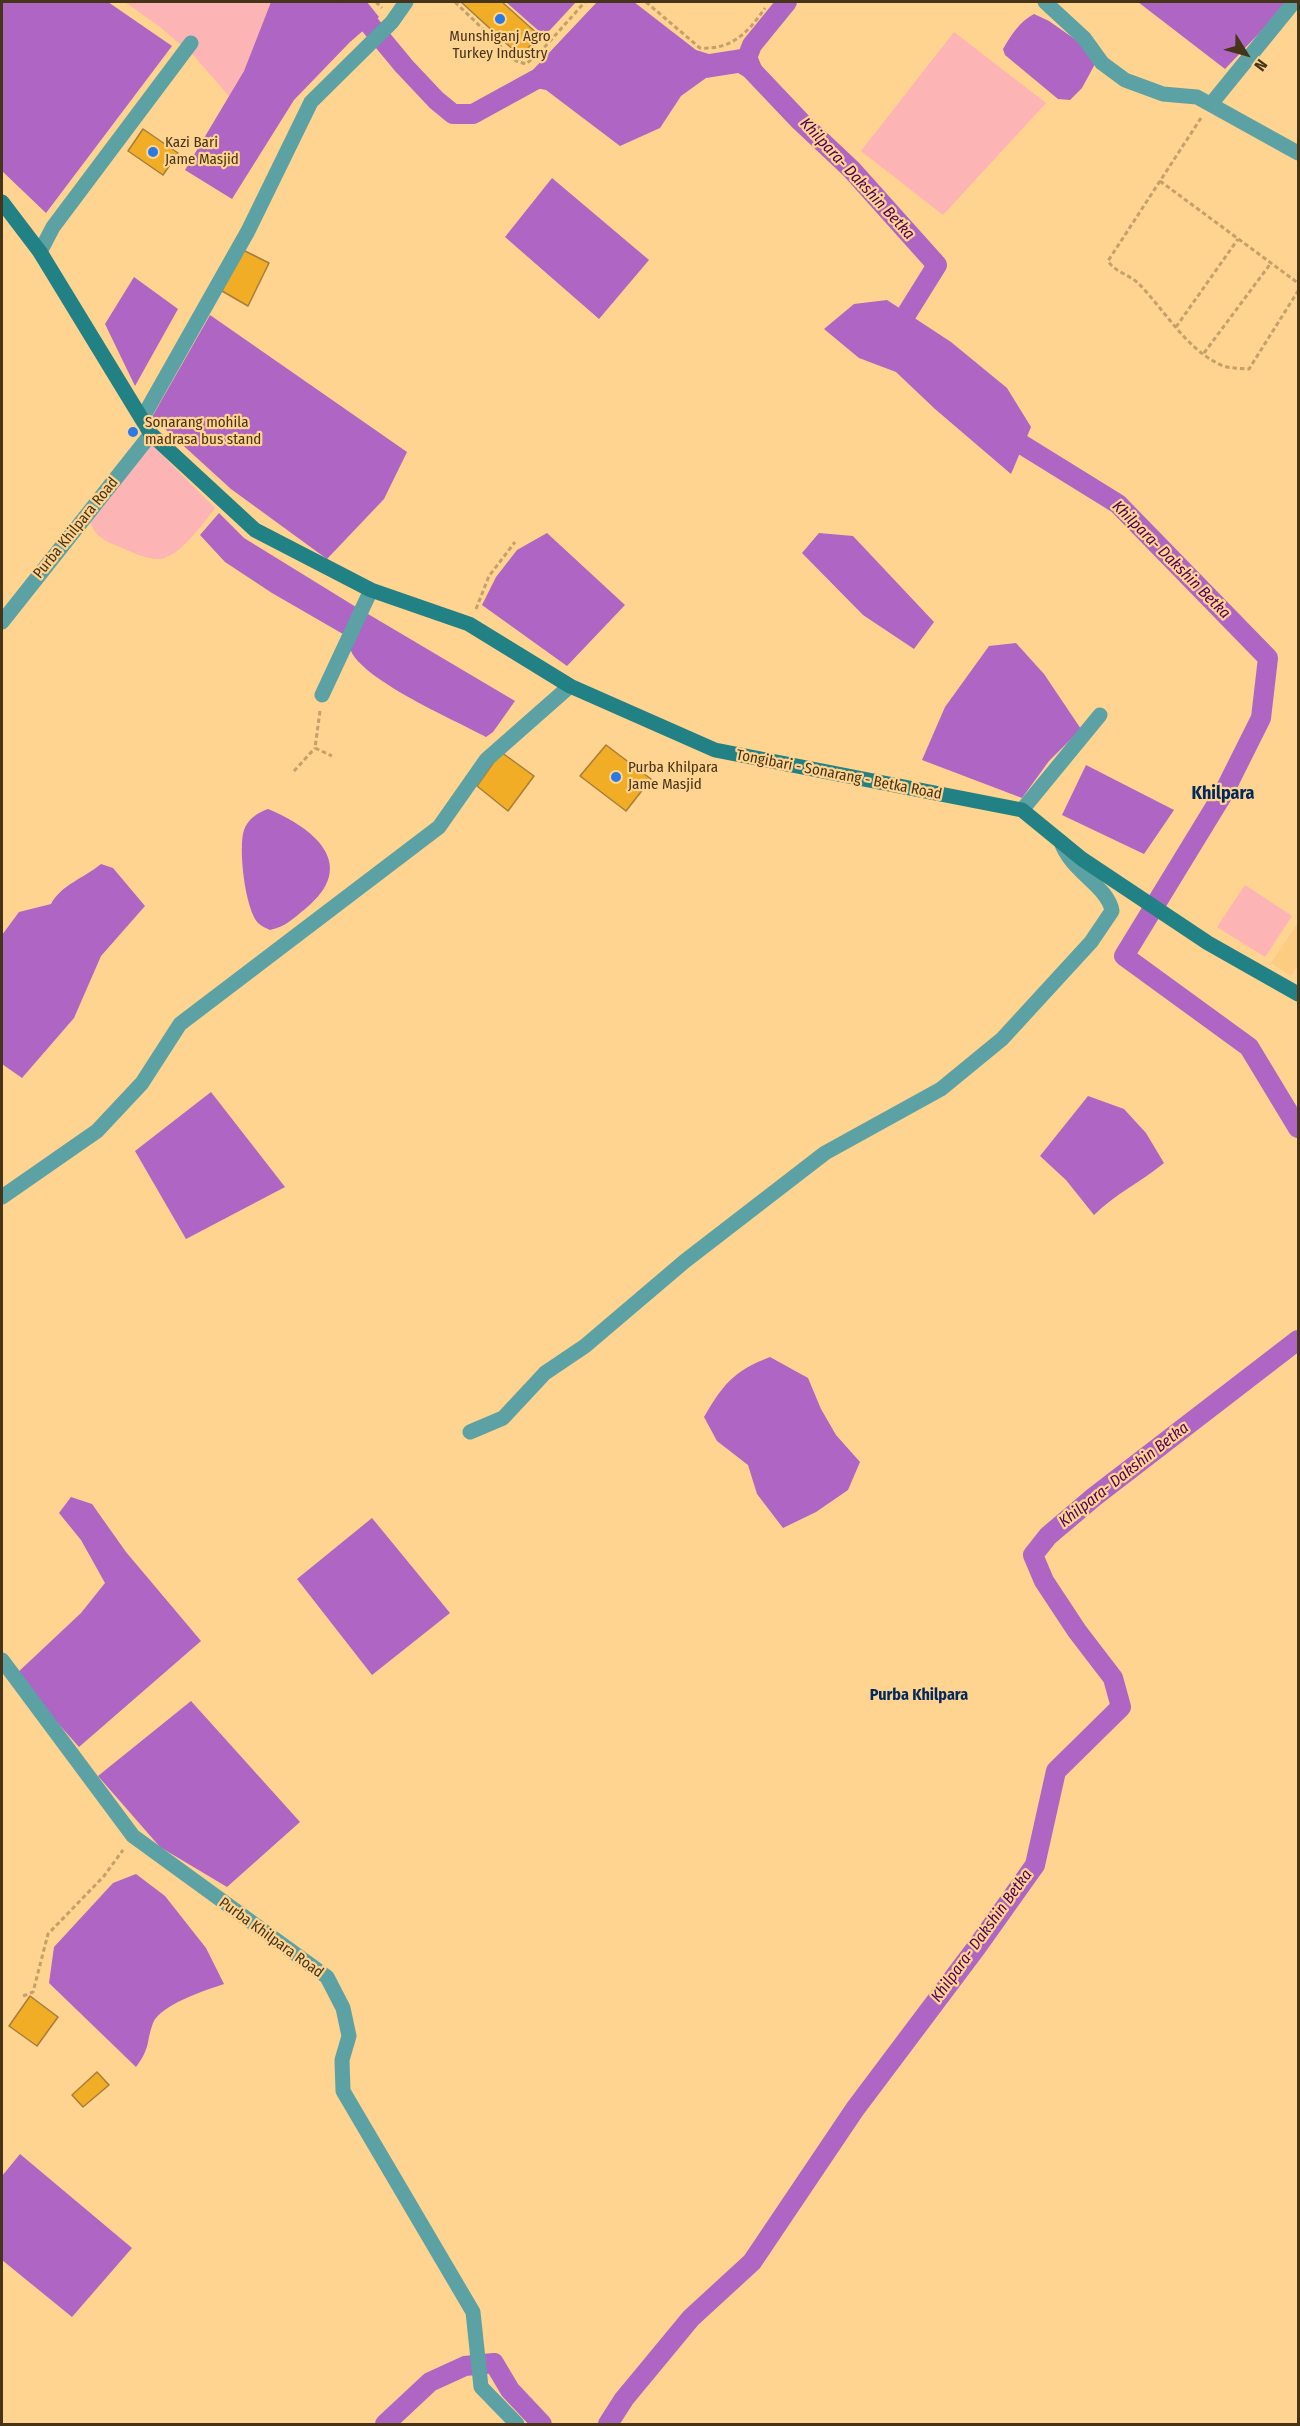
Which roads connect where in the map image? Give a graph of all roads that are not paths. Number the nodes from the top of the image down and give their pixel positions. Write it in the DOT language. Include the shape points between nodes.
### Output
graph roads {
  1 [pos="406,2"];
  2 [pos="1046,2"];
  3 [pos="1293,2"];
  4 [pos="191,43"];
  5 [pos="1211,104"];
  6 [pos="1299,153"];
  7 [pos="2,202"];
  8 [pos="40,252"];
  9 [pos="143,417"];
  10 [pos="151,434"];
  11 [pos="371,590"];
  12 [pos="2,622"];
  13 [pos="570,686"];
  14 [pos="322,695"];
  15 [pos="1100,715"];
  16 [pos="1022,810"];
  17 [pos="1061,842"];
  18 [pos="1299,994"];
  19 [pos="2,1197"];
  20 [pos="470,1432"];
  21 [pos="2,1660"];
  22 [pos="517,2424"];
  1 -- 9 [label="street" via="392,22 312,102 248,231"];
  2 -- 5 [label="street" via="1084,38 1102,63 1125,80 1162,94 1197,97"];
  3 -- 5 [label="street"];
  4 -- 8 [label="street" via="53,227"];
  5 -- 6 [label="street"];
  7 -- 8 [label="street, Tongibari - Sonarang - Betka Road"];
  8 -- 9 [label="street, Tongibari - Sonarang - Betka Road"];
  9 -- 10 [label="street, Tongibari - Sonarang - Betka Road"];
  10 -- 11 [label="street, Tongibari - Sonarang - Betka Road" via="255,530"];
  10 -- 12 [label="street, Purba Khilpara Road"];
  11 -- 13 [label="street, Tongibari - Sonarang - Betka Road" via="469,624"];
  11 -- 14 [label="street"];
  13 -- 16 [label="street, Tongibari - Sonarang - Betka Road" via="715,750"];
  13 -- 19 [label="street" via="486,760 439,827 180,1024 142,1083 98,1131"];
  15 -- 16 [label="street"];
  16 -- 17 [label="street, Tongibari - Sonarang - Betka Road"];
  17 -- 18 [label="street, Tongibari - Sonarang - Betka Road" via="1208,943"];
  17 -- 20 [label="street" via="1070,860 1110,900 1112,911 1091,942 1002,1039 941,1089 825,1153 685,1261 585,1346 545,1373 503,1418"];
  21 -- 22 [label="street, Purba Khilpara Road" via="132,1836 327,1977 343,2008 349,2036 342,2060 343,2091 473,2312 481,2387"];
}
